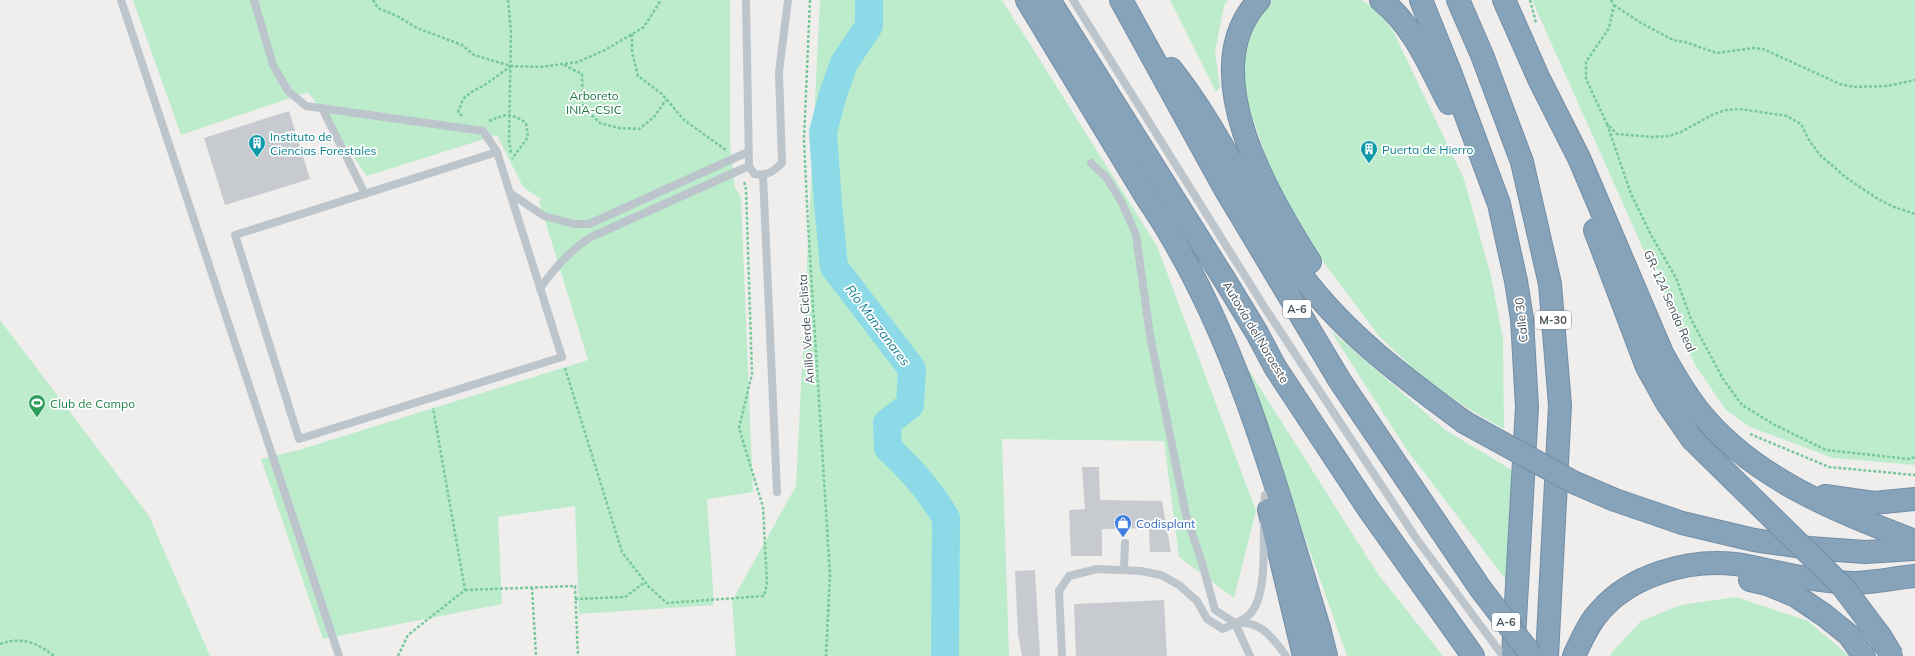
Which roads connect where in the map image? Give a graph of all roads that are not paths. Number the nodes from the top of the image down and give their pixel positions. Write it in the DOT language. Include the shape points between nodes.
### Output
graph roads {
  1 [pos="121,0"];
  2 [pos="254,0"];
  3 [pos="746,0"];
  4 [pos="788,0"];
  5 [pos="1027,0"];
  6 [pos="1049,0"];
  7 [pos="1073,0"];
  8 [pos="1121,0"];
  9 [pos="1258,0"];
  10 [pos="1381,0"];
  11 [pos="1421,0"];
  12 [pos="1458,0"];
  13 [pos="1504,0"];
  14 [pos="1512,0"];
  15 [pos="1132,19"];
  16 [pos="1529,33"];
  17 [pos="1539,79"];
  18 [pos="322,108"];
  19 [pos="497,152"];
  20 [pos="748,152"];
  21 [pos="1091,163"];
  22 [pos="749,166"];
  23 [pos="763,175"];
  24 [pos="510,193"];
  25 [pos="365,194"];
  26 [pos="1147,198"];
  27 [pos="1499,204"];
  28 [pos="540,288"];
  29 [pos="1382,357"];
  30 [pos="1792,488"];
  31 [pos="777,492"];
  32 [pos="1265,495"];
  33 [pos="1915,499"];
  34 [pos="1915,541"];
  35 [pos="1125,543"];
  36 [pos="1915,549"];
  37 [pos="1124,569"];
  38 [pos="1915,576"];
  39 [pos="1235,623"];
  40 [pos="1319,628"];
  41 [pos="1471,653"];
  42 [pos="339,656"];
  43 [pos="1062,656"];
  44 [pos="1250,656"];
  45 [pos="1286,656"];
  46 [pos="1304,656"];
  47 [pos="1326,656"];
  48 [pos="1330,656"];
  49 [pos="1503,656"];
  50 [pos="1513,656"];
  51 [pos="1532,656"];
  52 [pos="1547,656"];
  53 [pos="1574,656"];
  54 [pos="1587,656"];
  55 [pos="1864,656"];
  56 [pos="1892,656"];
  1 -- 42 [label="lane"];
  2 -- 18 [label="lane" via="273,64 288,91 306,106"];
  3 -- 20 [label="lane"];
  4 -- 23 [label="lane" via="779,72 782,163 773,172"];
  5 -- 26 [label="highway"];
  6 -- 41 [label="highway, Autovía del Noroeste" via="1242,308 1275,367 1368,508"];
  7 -- 49 [label="lane" via="1274,321 1416,538"];
  8 -- 15 [label="highway, A-6"];
  9 -- 29 [label="highway" via="1239,29 1232,63 1236,104 1242,124 1272,197 1297,241 1317,272"];
  10 -- 27 [label="highway" via="1392,8 1413,34"];
  11 -- 27 [label="highway, Calle 30 / M-30"];
  12 -- 52 [label="highway, M-30" via="1482,55 1522,162 1550,284 1560,405"];
  13 -- 16 [label="highway"];
  14 -- 16 [label="lane"];
  15 -- 29 [label="highway" via="1192,94 1258,210 1302,276 1344,326"];
  15 -- 51 [label="highway, A-6, bridge" via="1224,186 1340,381 1480,588"];
  16 -- 17 [label="highway"];
  17 -- 30 [label="highway" via="1579,158 1662,353 1679,383 1720,433 1766,471"];
  17 -- 56 [label="highway, bridge" via="1647,367 1667,403 1692,439 1843,587"];
  18 -- 19 [label="lane" via="484,131"];
  18 -- 25 [label="lane"];
  19 -- 24 [label="lane"];
  19 -- 25 [label="lane"];
  20 -- 22 [label="lane"];
  20 -- 24 [label="lane" via="589,224 574,224 544,216"];
  21 -- 39 [label="lane" via="1111,184 1136,235 1150,335 1186,515 1215,610"];
  22 -- 23 [label="lane" via="754,174"];
  22 -- 28 [label="lane" via="591,237 575,247"];
  23 -- 31 [label="lane"];
  24 -- 28 [label="lane"];
  25 -- 28 [label="lane" via="235,235 300,439 562,357"];
  26 -- 32 [label="highway" via="1205,317 1235,399"];
  26 -- 40 [label="highway" via="1182,255 1246,394"];
  27 -- 50 [label="highway, Calle 30 / M-30" via="1522,320 1527,407"];
  29 -- 36 [label="highway, bridge" via="1418,389 1464,422 1573,482 1615,500 1682,523 1754,540 1809,548 1865,552"];
  30 -- 33 [label="highway" via="1834,498 1874,503"];
  30 -- 34 [label="highway" via="1832,508"];
  32 -- 39 [label="lane" via="1259,600 1249,614"];
  32 -- 46 [label="highway"];
  35 -- 37 [label="lane"];
  37 -- 39 [label="lane" via="1161,575 1179,585 1197,600 1207,619 1223,629"];
  37 -- 43 [label="lane" via="1097,569 1069,576 1059,591"];
  38 -- 53 [label="highway" via="1853,583 1791,576 1735,564 1690,566 1671,570 1644,579 1621,592 1599,611"];
  39 -- 44 [label="lane"];
  39 -- 45 [label="lane" via="1247,622 1260,627 1273,638"];
  40 -- 47 [label="highway"];
  40 -- 48 [label="highway"];
  54 -- 55 [label="highway" via="1606,623 1624,606 1647,592 1675,581 1704,576 1735,577 1767,584 1796,596 1849,635"];
}
